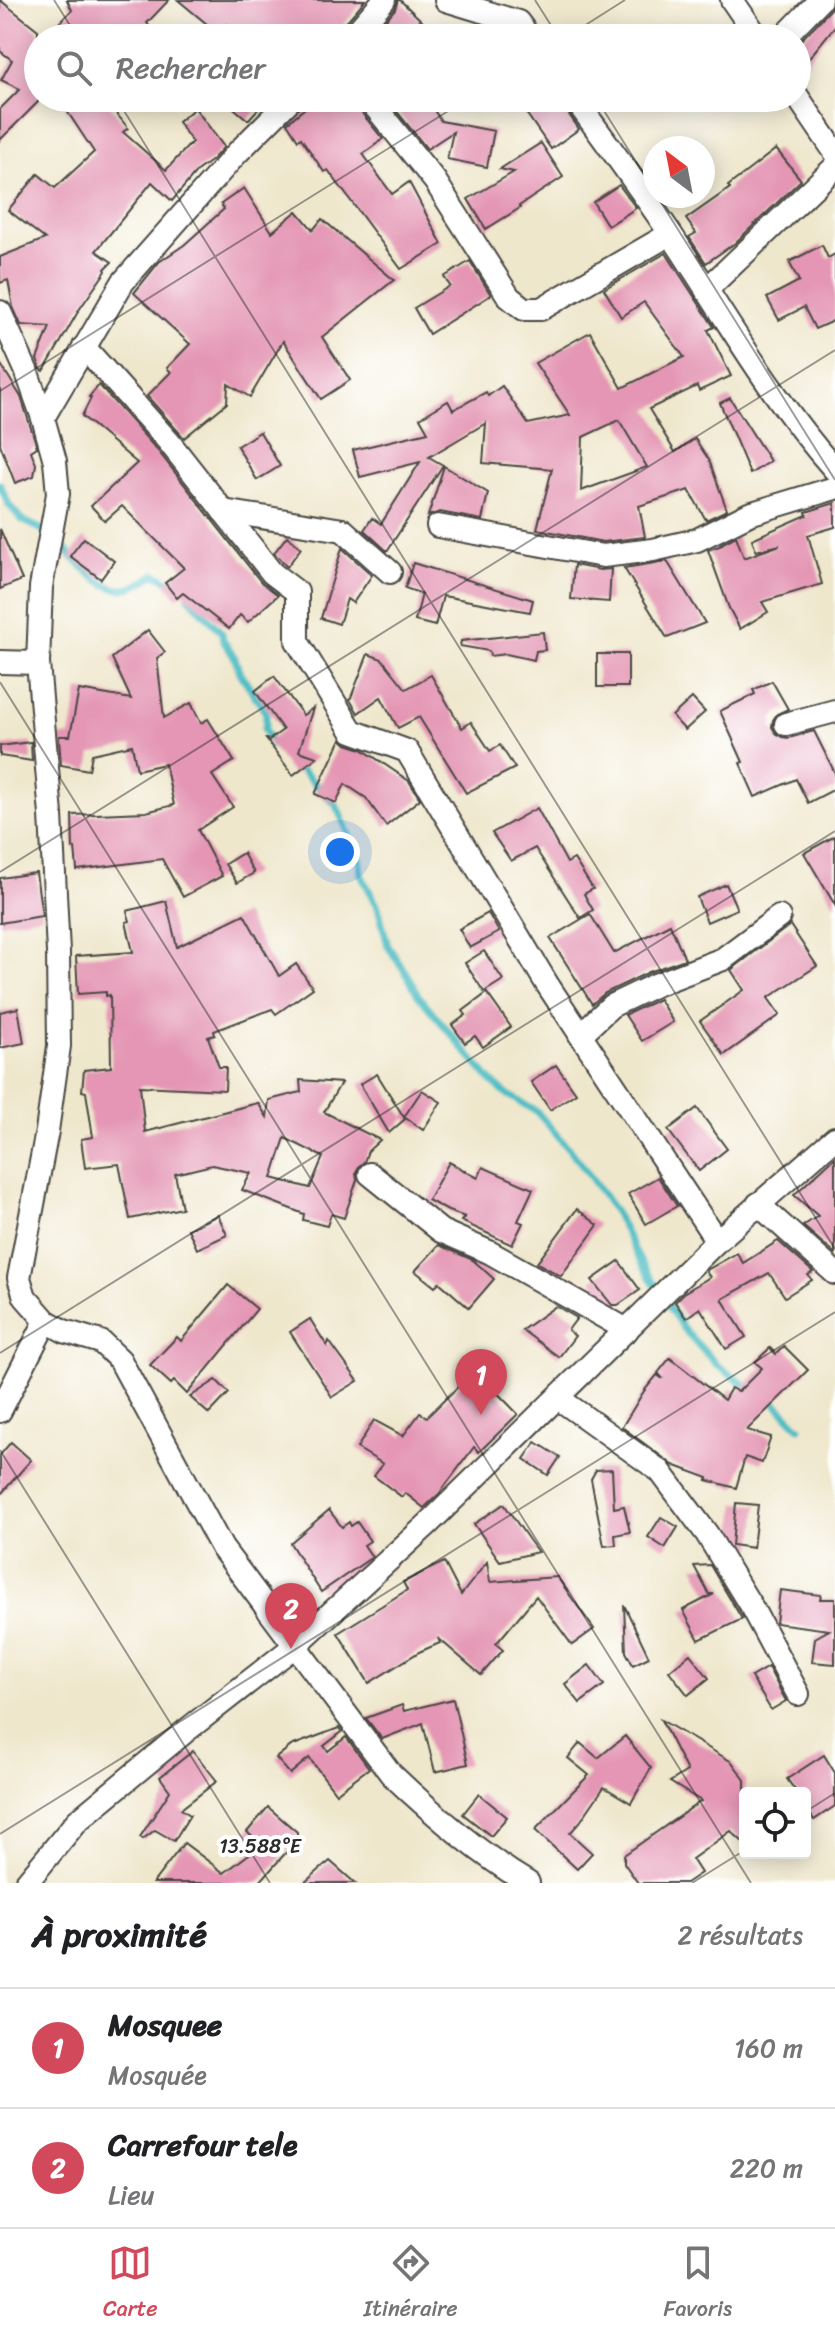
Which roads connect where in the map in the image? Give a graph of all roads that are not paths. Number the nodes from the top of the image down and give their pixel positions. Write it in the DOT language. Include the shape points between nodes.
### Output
graph roads {
  1 [pos="384,0"];
  2 [pos="446,0"];
  3 [pos="732,0"];
  4 [pos="820,0"];
  5 [pos="363,24"];
  6 [pos="520,24"];
  7 [pos="748,24"];
  8 [pos="797,24"];
  9 [pos="278,112"];
  10 [pos="379,112"];
  11 [pos="584,112"];
  12 [pos="808,112"];
  13 [pos="835,152"];
  14 [pos="835,167"];
  15 [pos="670,234"];
  16 [pos="706,290"];
  17 [pos="0,312"];
  18 [pos="84,347"];
  19 [pos="43,418"];
  20 [pos="835,470"];
  21 [pos="835,488"];
  22 [pos="223,511"];
  23 [pos="438,526"];
  24 [pos="390,572"];
  25 [pos="0,662"];
  26 [pos="38,663"];
  27 [pos="835,711"];
  28 [pos="786,724"];
  29 [pos="779,917"];
  30 [pos="580,1035"];
  31 [pos="835,1138"];
  32 [pos="370,1174"];
  33 [pos="758,1204"];
  34 [pos="717,1241"];
  35 [pos="835,1273"];
  36 [pos="46,1321"];
  37 [pos="635,1323"];
  38 [pos="558,1398"];
  39 [pos="0,1411"];
  40 [pos="296,1645"];
  41 [pos="798,1694"];
  42 [pos="30,1877"];
  43 [pos="528,1883"];
  1 -- 5 [label="street"];
  2 -- 6 [label="street"];
  3 -- 7 [label="street"];
  4 -- 8 [label="street"];
  9 -- 18 [label="street" via="123,282"];
  10 -- 15 [label="street" via="435,181 509,297 524,309 541,309"];
  11 -- 15 [label="street"];
  12 -- 13 [label="street"];
  14 -- 16 [label="street"];
  15 -- 16 [label="street"];
  16 -- 20 [label="street"];
  17 -- 19 [label="street"];
  18 -- 19 [label="street"];
  18 -- 22 [label="street"];
  19 -- 26 [label="street" via="58,494 41,587"];
  21 -- 23 [label="street" via="749,514 697,540 603,556"];
  22 -- 24 [label="street" via="343,530"];
  22 -- 30 [label="street" via="272,573 297,592 297,641 352,731 407,751"];
  25 -- 26 [label="street"];
  26 -- 36 [label="street" via="51,815 59,1046 19,1278 25,1297"];
  27 -- 28 [label="street"];
  29 -- 30 [label="street" via="723,959 611,1006"];
  30 -- 34 [label="street"];
  31 -- 33 [label="street"];
  32 -- 37 [label="street" via="441,1231"];
  33 -- 34 [label="street"];
  33 -- 35 [label="street"];
  34 -- 37 [label="street"];
  36 -- 39 [label="street"];
  36 -- 40 [label="street" via="101,1342 120,1360 222,1548"];
  37 -- 38 [label="street"];
  38 -- 40 [label="street"];
  38 -- 41 [label="street" via="660,1471 752,1608"];
  40 -- 42 [label="street" via="77,1821"];
  40 -- 43 [label="street" via="391,1774 470,1843"];
}
